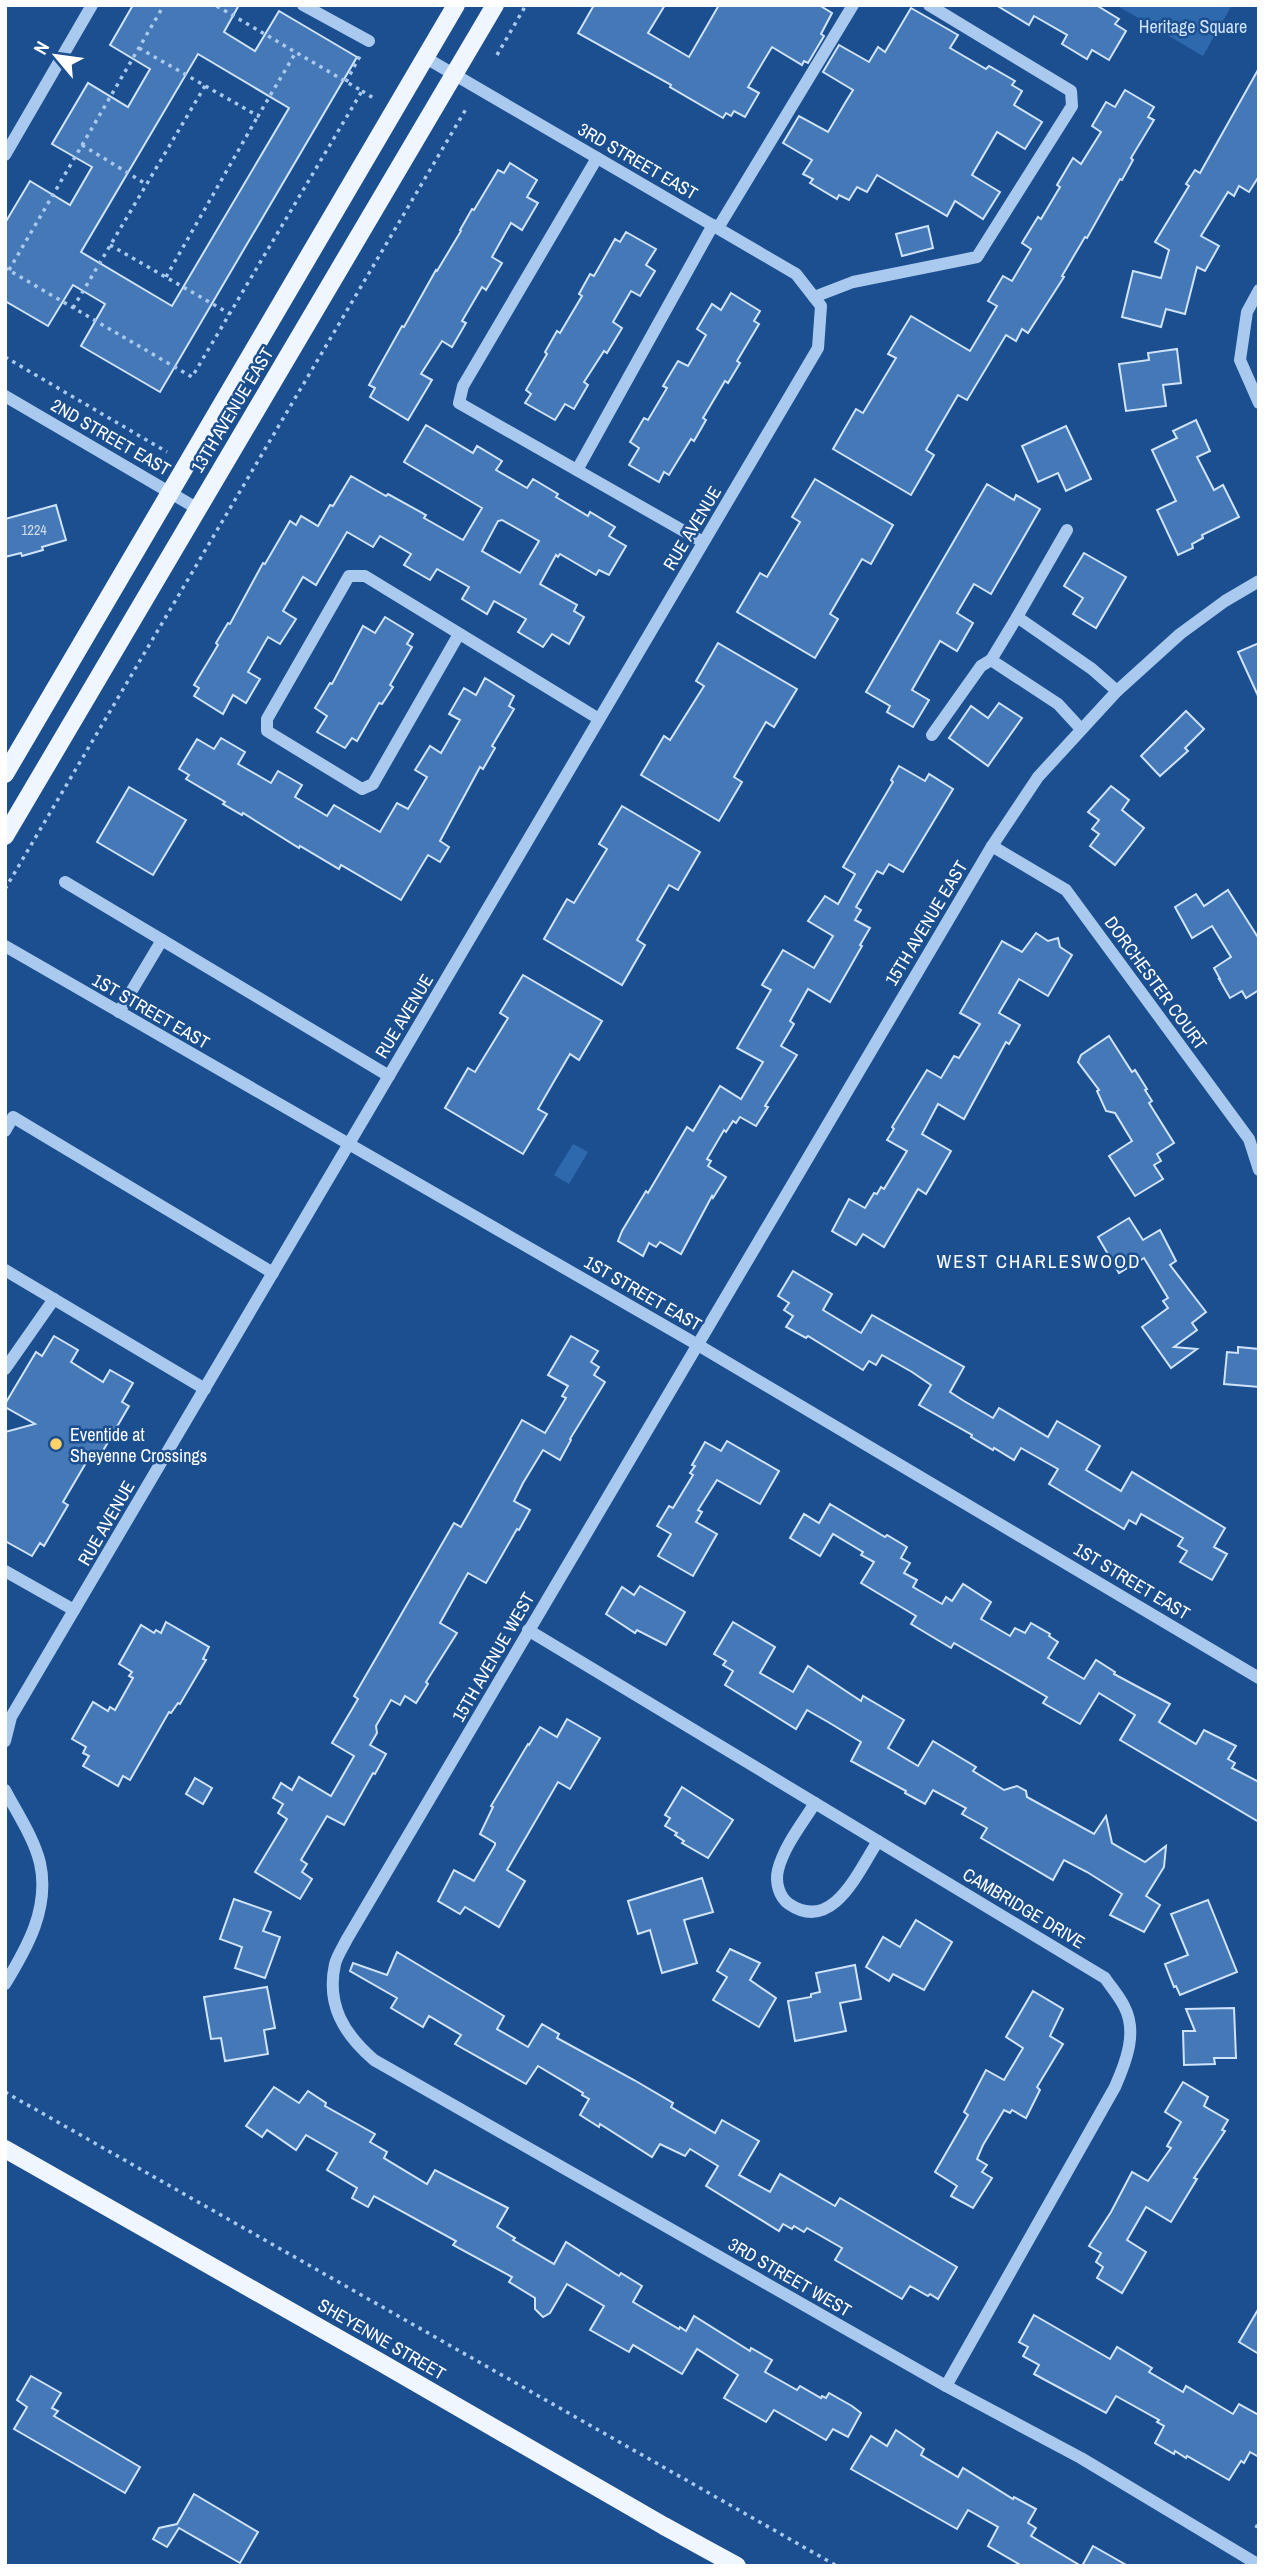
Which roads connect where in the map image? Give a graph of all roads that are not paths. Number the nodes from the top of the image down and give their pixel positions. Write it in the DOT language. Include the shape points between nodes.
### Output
graph roads {
  1 [pos="92,5"];
  2 [pos="303,5"];
  3 [pos="456,5"];
  4 [pos="495,5"];
  5 [pos="853,5"];
  6 [pos="929,5"];
  7 [pos="369,41"];
  8 [pos="426,58"];
  9 [pos="454,75"];
  10 [pos="5,155"];
  11 [pos="597,158"];
  12 [pos="715,226"];
  13 [pos="1259,290"];
  14 [pos="818,302"];
  15 [pos="5,396"];
  16 [pos="1259,403"];
  17 [pos="576,470"];
  18 [pos="171,492"];
  19 [pos="198,509"];
  20 [pos="1067,530"];
  21 [pos="704,542"];
  22 [pos="1259,581"];
  23 [pos="1017,617"];
  24 [pos="459,634"];
  25 [pos="991,660"];
  26 [pos="1117,691"];
  27 [pos="599,719"];
  28 [pos="1081,729"];
  29 [pos="932,735"];
  30 [pos="5,774"];
  31 [pos="5,836"];
  32 [pos="992,846"];
  33 [pos="65,882"];
  34 [pos="162,940"];
  35 [pos="5,946"];
  36 [pos="119,1012"];
  37 [pos="389,1076"];
  38 [pos="5,1131"];
  39 [pos="348,1145"];
  40 [pos="1259,1170"];
  41 [pos="5,1270"];
  42 [pos="273,1273"];
  43 [pos="54,1299"];
  44 [pos="698,1345"];
  45 [pos="5,1369"];
  46 [pos="205,1389"];
  47 [pos="5,1571"];
  48 [pos="74,1610"];
  49 [pos="528,1630"];
  50 [pos="1259,1678"];
  51 [pos="6,1734"];
  52 [pos="5,1790"];
  53 [pos="815,1803"];
  54 [pos="878,1841"];
  55 [pos="5,1984"];
  56 [pos="333,1992"];
  57 [pos="5,2149"];
  58 [pos="946,2386"];
  59 [pos="1259,2565"];
  60 [pos="737,2566"];
  1 -- 10 [label="street"];
  2 -- 7 [label="street"];
  3 -- 8 [label="main road, 13TH AVENUE EAST"];
  4 -- 9 [label="main road, 13TH AVENUE EAST"];
  5 -- 12 [label="street"];
  6 -- 14 [label="street" via="1071,91 1072,106 977,257 853,282"];
  8 -- 9 [label="street, 3RD STREET EAST"];
  8 -- 18 [label="main road, 13TH AVENUE EAST"];
  9 -- 11 [label="street, 3RD STREET EAST"];
  9 -- 19 [label="main road, 13TH AVENUE EAST"];
  11 -- 12 [label="street, 3RD STREET EAST"];
  11 -- 17 [label="street" via="463,386 459,403"];
  12 -- 14 [label="street, 3RD STREET EAST" via="796,274"];
  12 -- 17 [label="street"];
  13 -- 16 [label="street" via="1247,312 1240,360"];
  14 -- 21 [label="street, RUE AVENUE" via="818,348"];
  15 -- 18 [label="street, 2ND STREET EAST"];
  17 -- 21 [label="street"];
  18 -- 19 [label="street, 2ND STREET EAST"];
  18 -- 30 [label="main road, 13TH AVENUE EAST"];
  19 -- 31 [label="main road, 13TH AVENUE EAST"];
  20 -- 23 [label="street"];
  21 -- 27 [label="street, RUE AVENUE"];
  22 -- 26 [label="street, 15TH AVENUE EAST" via="1180,634"];
  23 -- 25 [label="street"];
  23 -- 26 [label="street"];
  24 -- 24 [label="street" via="365,576 349,576 267,719 267,730 362,789 373,784"];
  24 -- 27 [label="street"];
  25 -- 28 [label="street" via="1058,705"];
  25 -- 29 [label="street" via="981,666"];
  26 -- 28 [label="street, 15TH AVENUE EAST"];
  27 -- 37 [label="street, RUE AVENUE"];
  28 -- 32 [label="street, 15TH AVENUE EAST" via="1038,777"];
  32 -- 40 [label="street, DORCHESTER COURT" via="1066,890 1249,1139"];
  32 -- 44 [label="street, 15TH AVENUE EAST"];
  33 -- 34 [label="street"];
  34 -- 36 [label="street"];
  34 -- 37 [label="street"];
  35 -- 36 [label="street, 1ST STREET EAST"];
  36 -- 39 [label="street, 1ST STREET EAST"];
  37 -- 39 [label="street, RUE AVENUE"];
  38 -- 42 [label="street" via="13,1117"];
  39 -- 42 [label="street, RUE AVENUE"];
  39 -- 44 [label="street, 1ST STREET EAST"];
  41 -- 43 [label="street"];
  42 -- 46 [label="street, RUE AVENUE"];
  43 -- 45 [label="street"];
  43 -- 46 [label="street"];
  44 -- 49 [label="street, 15TH AVENUE WEST"];
  44 -- 50 [label="street, 1ST STREET EAST"];
  46 -- 48 [label="street, RUE AVENUE"];
  47 -- 48 [label="street"];
  48 -- 51 [label="street, RUE AVENUE" via="11,1717"];
  49 -- 53 [label="street, CAMBRIDGE DRIVE"];
  49 -- 56 [label="street, 15TH AVENUE WEST" via="347,1939 335,1962"];
  52 -- 55 [label="street" via="40,1863 41,1897 34,1933"];
  53 -- 54 [label="street, CAMBRIDGE DRIVE"];
  53 -- 54 [label="street" via="777,1872 777,1888 787,1903 806,1912 824,1911 841,1898"];
  54 -- 58 [label="street, CAMBRIDGE DRIVE" via="1105,1978 1125,2008 1130,2033 1127,2059 1115,2087"];
  56 -- 58 [label="street, 3RD STREET WEST" via="339,2018 354,2043 374,2060"];
  57 -- 60 [label="main road, SHEYENNE STREET"];
  58 -- 59 [label="street, 3RD STREET WEST" via="1081,2458"];
}
